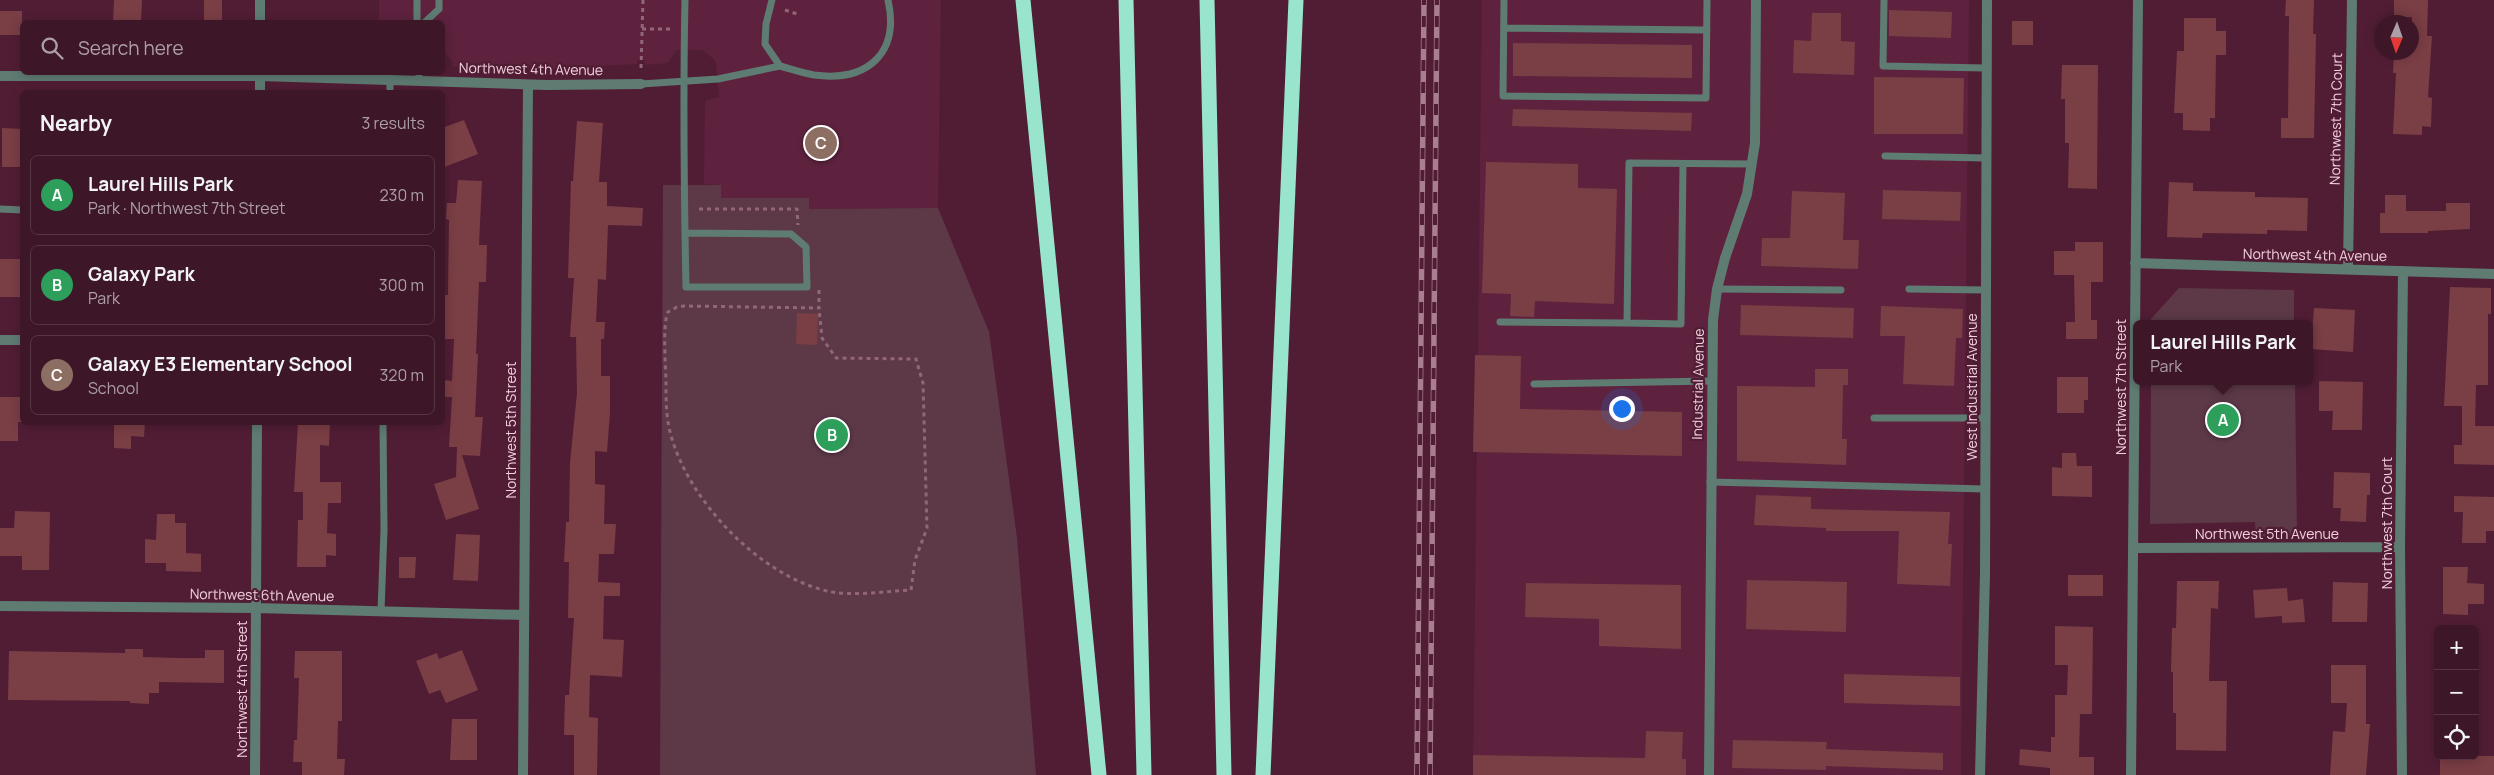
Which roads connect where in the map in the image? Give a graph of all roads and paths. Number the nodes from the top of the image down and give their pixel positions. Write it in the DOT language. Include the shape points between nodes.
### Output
graph roads {
  1 [pos="260,0"];
  2 [pos="417,0"];
  3 [pos="439,0"];
  4 [pos="644,0"];
  5 [pos="685,0"];
  6 [pos="772,0"];
  7 [pos="888,0"];
  8 [pos="1022,0"];
  9 [pos="1126,0"];
  10 [pos="1207,0"];
  11 [pos="1296,0"];
  12 [pos="1504,0"];
  13 [pos="1707,0"];
  14 [pos="1756,0"];
  15 [pos="1884,0"];
  16 [pos="1986,0"];
  17 [pos="2138,0"];
  18 [pos="2352,0"];
  19 [pos="785,10"];
  20 [pos="797,14"];
  21 [pos="260,20"];
  22 [pos="418,20"];
  23 [pos="427,20"];
  24 [pos="642,28"];
  25 [pos="1504,28"];
  26 [pos="684,29"];
  27 [pos="1707,30"];
  28 [pos="780,66"];
  29 [pos="641,68"];
  30 [pos="1986,68"];
  31 [pos="130,75"];
  32 [pos="260,75"];
  33 [pos="282,75"];
  34 [pos="0,76"];
  35 [pos="419,77"];
  36 [pos="390,80"];
  37 [pos="684,81"];
  38 [pos="528,84"];
  39 [pos="641,84"];
  40 [pos="260,90"];
  41 [pos="390,90"];
  42 [pos="1885,156"];
  43 [pos="1986,158"];
  44 [pos="1683,164"];
  45 [pos="1752,164"];
  46 [pos="0,209"];
  47 [pos="699,209"];
  48 [pos="20,210"];
  49 [pos="804,230"];
  50 [pos="685,233"];
  51 [pos="2135,263"];
  52 [pos="2348,269"];
  53 [pos="2403,270"];
  54 [pos="2494,274"];
  55 [pos="818,281"];
  56 [pos="1717,288"];
  57 [pos="1909,289"];
  58 [pos="1841,290"];
  59 [pos="1986,290"];
  60 [pos="819,308"];
  61 [pos="2135,320"];
  62 [pos="1500,322"];
  63 [pos="1627,323"];
  64 [pos="0,340"];
  65 [pos="20,340"];
  66 [pos="1712,381"];
  67 [pos="1534,384"];
  68 [pos="2135,385"];
  69 [pos="1874,418"];
  70 [pos="1985,418"];
  71 [pos="257,425"];
  72 [pos="383,425"];
  73 [pos="1710,482"];
  74 [pos="1985,489"];
  75 [pos="2400,547"];
  76 [pos="2134,548"];
  77 [pos="0,606"];
  78 [pos="256,608"];
  79 [pos="381,612"];
  80 [pos="524,615"];
  81 [pos="255,775"];
  82 [pos="523,775"];
  83 [pos="1099,775"];
  84 [pos="1144,775"];
  85 [pos="1224,775"];
  86 [pos="1263,775"];
  87 [pos="1708,775"];
  88 [pos="1980,775"];
  89 [pos="2131,775"];
  90 [pos="2402,775"];
  1 -- 21 [label="street"];
  2 -- 22 [label="lane"];
  3 -- 23 [label="lane" via="439,9"];
  4 -- 24 [label="path"];
  5 -- 26 [label="lane"];
  6 -- 28 [label="lane" via="765,44"];
  7 -- 28 [label="lane" via="892,16 888,45 871,64 842,74 814,75"];
  8 -- 83 [label="highway"];
  9 -- 84 [label="highway"];
  10 -- 85 [label="highway"];
  11 -- 86 [label="highway"];
  12 -- 25 [label="lane"];
  13 -- 27 [label="lane"];
  14 -- 45 [label="street, Industrial Avenue"];
  15 -- 30 [label="lane" via="1883,66"];
  16 -- 30 [label="street, West Industrial Avenue"];
  17 -- 51 [label="street, Northwest 7th Street"];
  18 -- 52 [label="street, Northwest 7th Court"];
  19 -- 20 [label="path"];
  24 -- 26 [label="path"];
  24 -- 29 [label="path"];
  25 -- 27 [label="lane"];
  25 -- 27 [label="lane" via="1503,96 1687,98 1706,98"];
  26 -- 37 [label="lane"];
  28 -- 37 [label="lane" via="718,79"];
  30 -- 43 [label="street, West Industrial Avenue"];
  31 -- 34 [label="street, Northwest 4th Avenue"];
  32 -- 40 [label="street"];
  33 -- 36 [label="street, Northwest 4th Avenue"];
  35 -- 36 [label="street, Northwest 4th Avenue"];
  35 -- 38 [label="street, Northwest 4th Avenue"];
  36 -- 41 [label="lane"];
  37 -- 39 [label="lane"];
  37 -- 50 [label="lane"];
  38 -- 39 [label="street, Northwest 4th Avenue"];
  38 -- 80 [label="street, Northwest 5th Street"];
  42 -- 43 [label="lane"];
  43 -- 59 [label="street, West Industrial Avenue"];
  44 -- 45 [label="lane"];
  44 -- 63 [label="lane" via="1681,324"];
  44 -- 63 [label="lane" via="1629,163"];
  45 -- 56 [label="street, Industrial Avenue" via="1747,194"];
  46 -- 48 [label="lane"];
  47 -- 49 [label="path" via="797,209 798,225"];
  50 -- 50 [label="lane" via="686,287 807,287 806,247 791,234"];
  51 -- 52 [label="street, Northwest 4th Avenue"];
  51 -- 61 [label="street, Northwest 7th Street"];
  52 -- 53 [label="street, Northwest 4th Avenue"];
  53 -- 54 [label="street, Northwest 4th Avenue"];
  53 -- 75 [label="street, Northwest 7th Court"];
  55 -- 60 [label="path"];
  56 -- 58 [label="lane"];
  56 -- 66 [label="street, Industrial Avenue"];
  57 -- 59 [label="lane"];
  59 -- 70 [label="street, West Industrial Avenue"];
  60 -- 60 [label="path" via="684,306 668,312 668,423 697,493 744,546 778,570 837,593 911,590 915,560 926,528 923,382 916,359 836,358 822,338"];
  62 -- 63 [label="lane"];
  64 -- 65 [label="street"];
  66 -- 67 [label="lane"];
  66 -- 73 [label="street, Industrial Avenue"];
  68 -- 76 [label="street, Northwest 7th Street"];
  69 -- 70 [label="lane"];
  70 -- 74 [label="street, West Industrial Avenue"];
  71 -- 78 [label="street, Northwest 4th Street"];
  72 -- 79 [label="lane"];
  73 -- 74 [label="lane"];
  73 -- 87 [label="street, Industrial Avenue"];
  74 -- 88 [label="street, West Industrial Avenue"];
  75 -- 76 [label="street, Northwest 5th Avenue"];
  75 -- 90 [label="street, Northwest 7th Court"];
  76 -- 89 [label="street, Northwest 7th Street"];
  77 -- 78 [label="street, Northwest 6th Avenue"];
  78 -- 79 [label="street, Northwest 6th Avenue"];
  78 -- 81 [label="street, Northwest 4th Street"];
  79 -- 80 [label="street, Northwest 6th Avenue"];
  80 -- 82 [label="street, Northwest 5th Street"];
}
